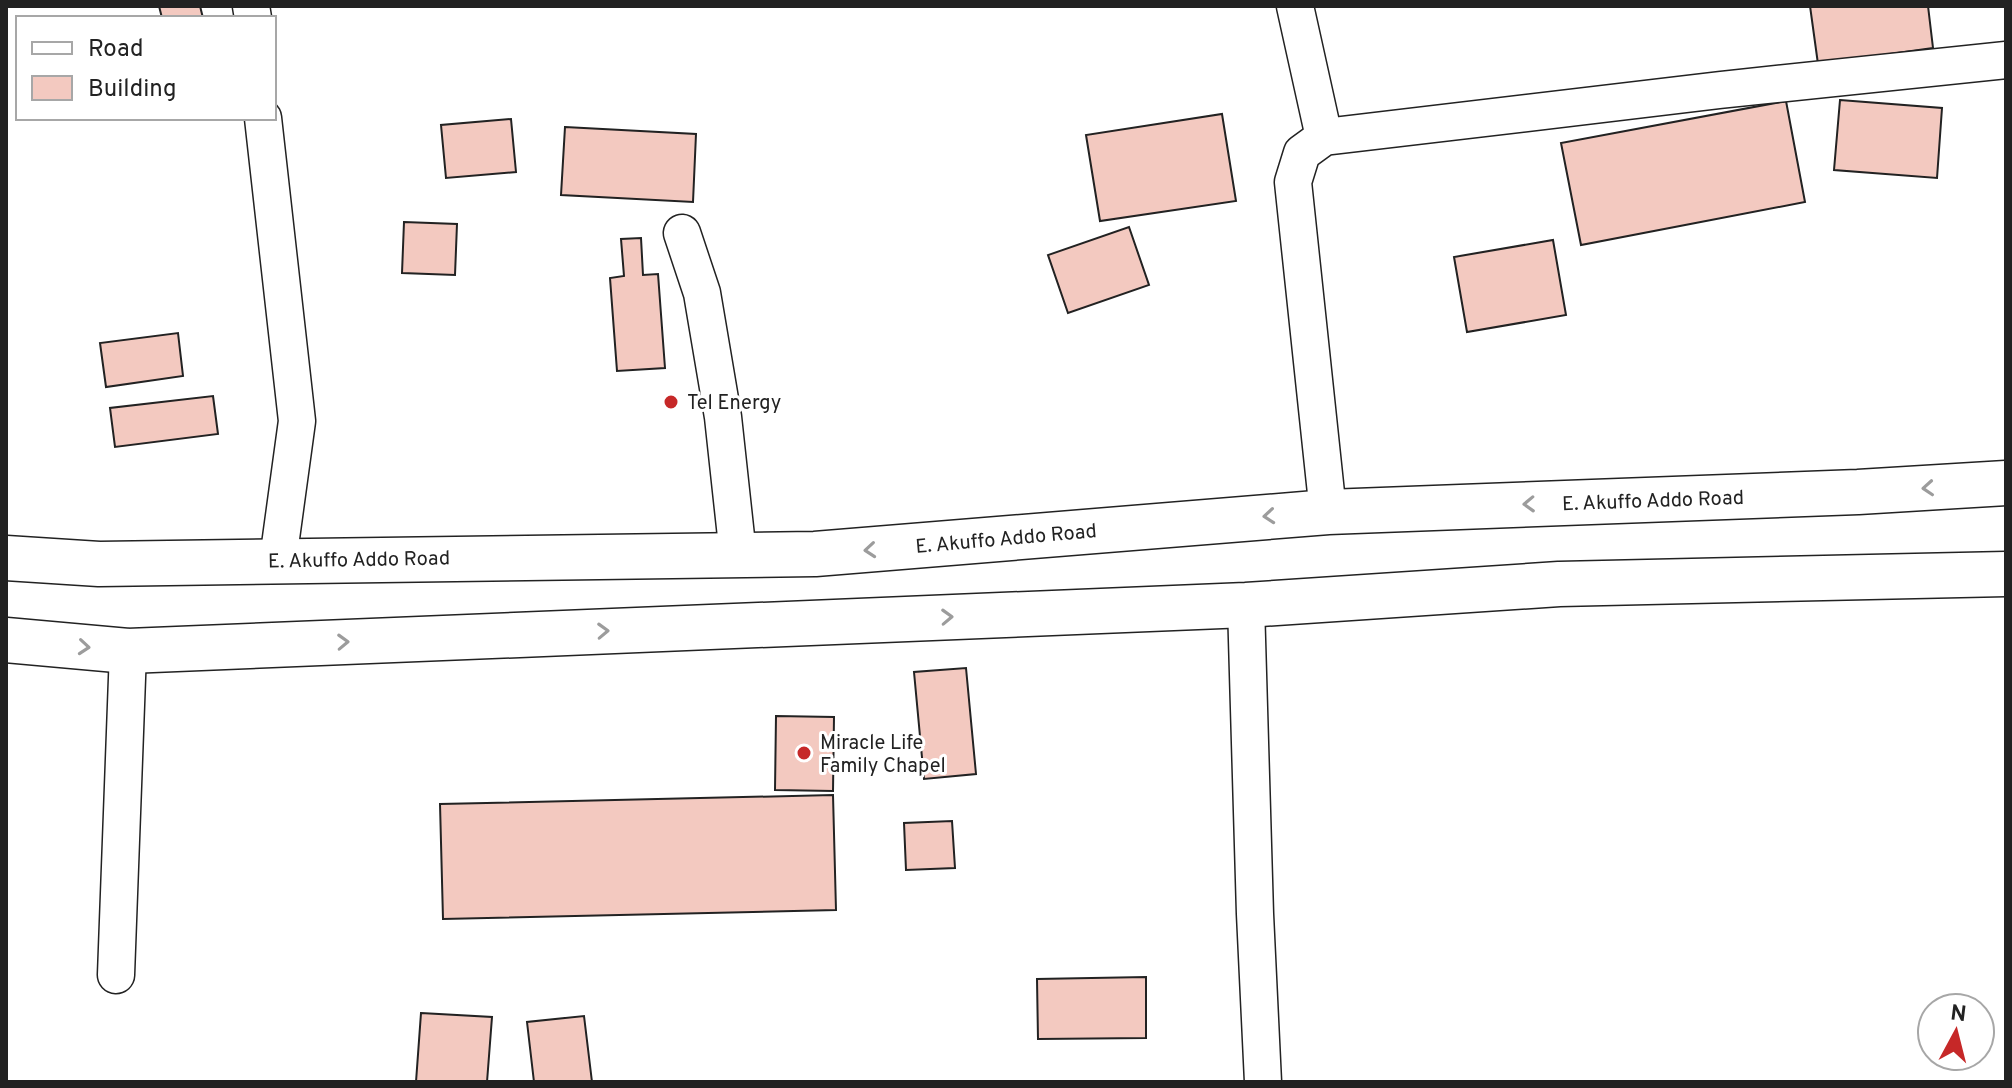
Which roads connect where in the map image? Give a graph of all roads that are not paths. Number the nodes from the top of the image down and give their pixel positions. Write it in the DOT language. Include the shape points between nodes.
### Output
graph roads {
  1 [pos="1295,6"];
  2 [pos="2006,60"];
  3 [pos="263,120"];
  4 [pos="1324,137"];
  5 [pos="682,233"];
  6 [pos="2006,483"];
  7 [pos="1328,512"];
  8 [pos="738,555"];
  9 [pos="6,558"];
  10 [pos="278,560"];
  11 [pos="2006,574"];
  12 [pos="1246,605"];
  13 [pos="6,640"];
  14 [pos="128,651"];
  15 [pos="116,975"];
  16 [pos="1263,1082"];
  1 -- 4 [label="street"];
  2 -- 4 [label="street"];
  3 -- 10 [label="street" via="297,421"];
  4 -- 7 [label="street" via="1302,153 1293,182"];
  5 -- 8 [label="street" via="702,293"];
  6 -- 7 [label="main road, E. Akuffo Addo Road, one-way"];
  7 -- 8 [label="main road, E. Akuffo Addo Road, one-way" via="815,554"];
  8 -- 10 [label="main road, E. Akuffo Addo Road"];
  9 -- 10 [label="main road, E. Akuffo Addo Road" via="99,564"];
  11 -- 12 [label="main road" via="1559,584"];
  14 -- 12 [label="main road, one-way"];
  12 -- 16 [label="street"];
  13 -- 14 [label="main road, one-way"];
  14 -- 15 [label="street"];
}
